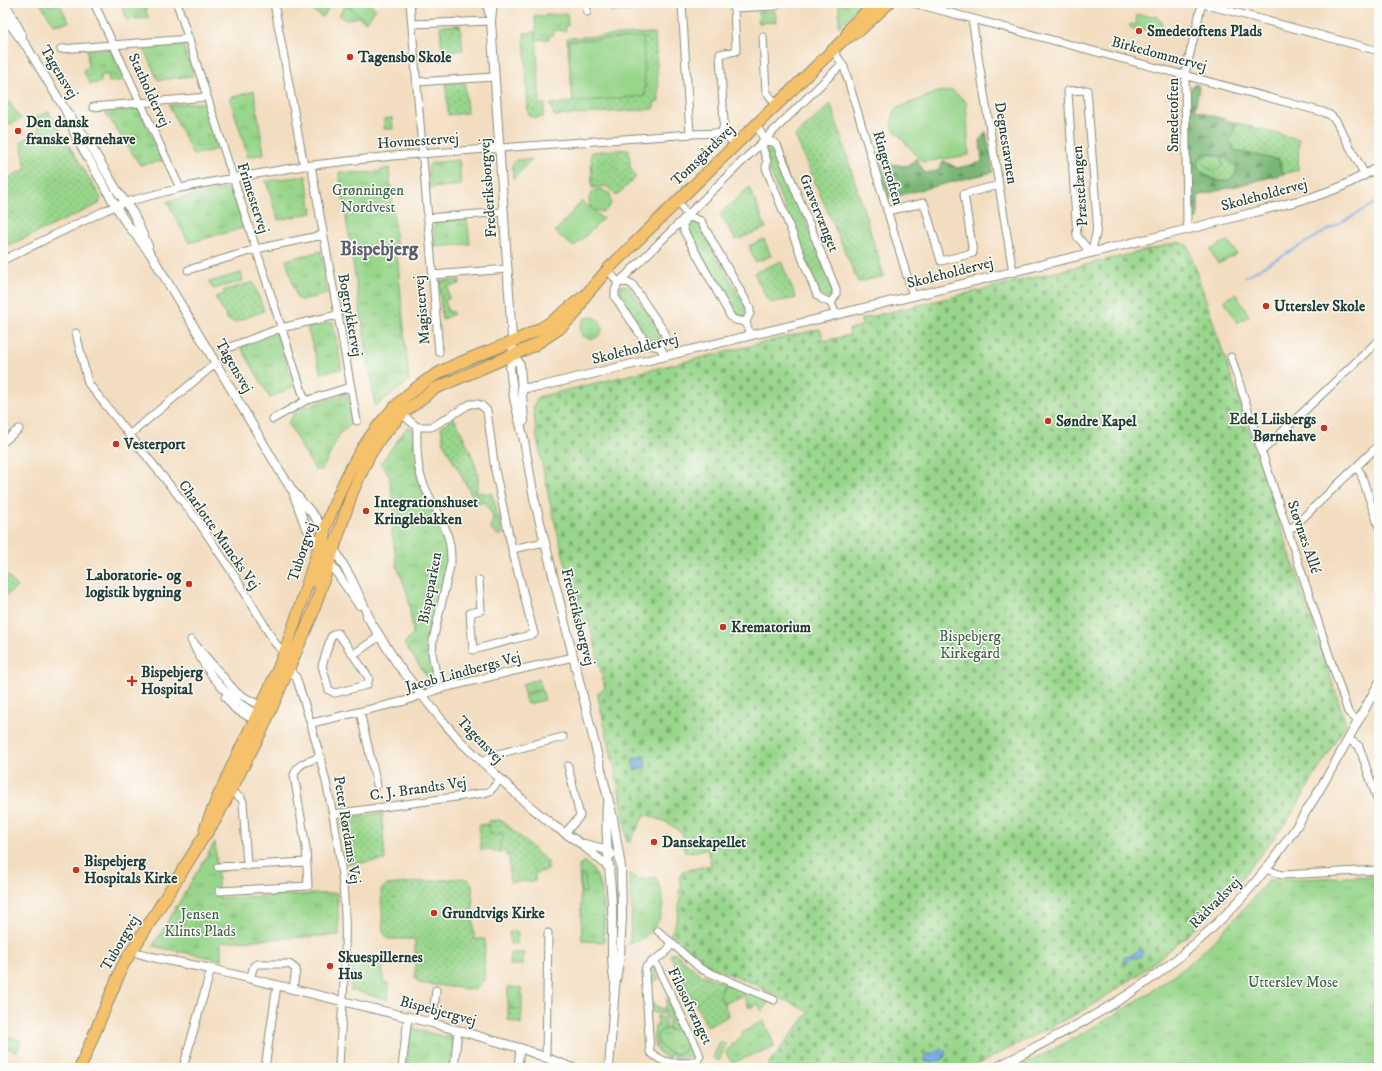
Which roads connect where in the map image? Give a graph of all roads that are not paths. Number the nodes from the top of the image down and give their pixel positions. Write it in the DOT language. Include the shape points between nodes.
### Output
graph roads {
  1 [pos="5,3"];
  2 [pos="94,3"];
  3 [pos="177,3"];
  4 [pos="274,3"];
  5 [pos="410,3"];
  6 [pos="487,3"];
  7 [pos="493,3"];
  8 [pos="586,3"];
  9 [pos="682,3"];
  10 [pos="775,3"];
  11 [pos="876,3"];
  12 [pos="889,3"];
  13 [pos="913,3"];
  14 [pos="1201,3"];
  15 [pos="587,12"];
  16 [pos="3,15"];
  17 [pos="972,19"];
  18 [pos="491,21"];
  19 [pos="412,24"];
  20 [pos="763,37"];
  21 [pos="845,38"];
  22 [pos="189,39"];
  23 [pos="114,45"];
  24 [pos="28,47"];
  25 [pos="61,48"];
  26 [pos="833,50"];
  27 [pos="1379,51"];
  28 [pos="842,64"];
  29 [pos="1185,74"];
  30 [pos="494,77"];
  31 [pos="416,82"];
  32 [pos="207,96"];
  33 [pos="140,103"];
  34 [pos="776,104"];
  35 [pos="93,107"];
  36 [pos="66,111"];
  37 [pos="756,124"];
  38 [pos="722,133"];
  39 [pos="690,134"];
  40 [pos="765,141"];
  41 [pos="736,144"];
  42 [pos="499,148"];
  43 [pos="422,153"];
  44 [pos="307,165"];
  45 [pos="1379,167"];
  46 [pos="1365,175"];
  47 [pos="233,178"];
  48 [pos="999,185"];
  49 [pos="180,188"];
  50 [pos="677,201"];
  51 [pos="126,202"];
  52 [pos="116,206"];
  53 [pos="504,212"];
  54 [pos="887,212"];
  55 [pos="688,216"];
  56 [pos="427,218"];
  57 [pos="1188,229"];
  58 [pos="323,235"];
  59 [pos="256,249"];
  60 [pos="1091,253"];
  61 [pos="152,256"];
  62 [pos="3,260"];
  63 [pos="508,269"];
  64 [pos="608,269"];
  65 [pos="188,270"];
  66 [pos="1013,272"];
  67 [pos="432,275"];
  68 [pos="618,283"];
  69 [pos="585,296"];
  70 [pos="913,296"];
  71 [pos="831,303"];
  72 [pos="337,315"];
  73 [pos="836,315"];
  74 [pos="746,322"];
  75 [pos="281,328"];
  76 [pos="76,333"];
  77 [pos="750,335"];
  78 [pos="1379,340"];
  79 [pos="513,341"];
  80 [pos="230,347"];
  81 [pos="660,347"];
  82 [pos="439,352"];
  83 [pos="513,353"];
  84 [pos="665,356"];
  85 [pos="1231,358"];
  86 [pos="216,363"];
  87 [pos="350,387"];
  88 [pos="522,388"];
  89 [pos="305,401"];
  90 [pos="402,414"];
  91 [pos="273,419"];
  92 [pos="357,421"];
  93 [pos="417,427"];
  94 [pos="19,430"];
  95 [pos="129,435"];
  96 [pos="524,440"];
  97 [pos="3,442"];
  98 [pos="1379,446"];
  99 [pos="1261,452"];
  100 [pos="1357,467"];
  101 [pos="292,490"];
  102 [pos="1378,523"];
  103 [pos="1289,531"];
  104 [pos="324,532"];
  105 [pos="545,542"];
  106 [pos="512,549"];
  107 [pos="327,553"];
  108 [pos="479,580"];
  109 [pos="370,619"];
  110 [pos="380,636"];
  111 [pos="284,653"];
  112 [pos="354,654"];
  113 [pos="573,658"];
  114 [pos="289,668"];
  115 [pos="1379,683"];
  116 [pos="439,689"];
  117 [pos="421,695"];
  118 [pos="360,712"];
  119 [pos="262,714"];
  120 [pos="1358,721"];
  121 [pos="312,723"];
  122 [pos="563,738"];
  123 [pos="1348,739"];
  124 [pos="321,757"];
  125 [pos="482,763"];
  126 [pos="568,766"];
  127 [pos="500,780"];
  128 [pos="377,785"];
  129 [pos="231,792"];
  130 [pos="608,800"];
  131 [pos="1379,805"];
  132 [pos="334,814"];
  133 [pos="565,833"];
  134 [pos="201,841"];
  135 [pos="580,843"];
  136 [pos="608,850"];
  137 [pos="306,862"];
  138 [pos="247,866"];
  139 [pos="218,867"];
  140 [pos="610,868"];
  141 [pos="1266,869"];
  142 [pos="1379,870"];
  143 [pos="219,891"];
  144 [pos="621,893"];
  145 [pos="658,930"];
  146 [pos="548,933"];
  147 [pos="672,944"];
  148 [pos="131,951"];
  149 [pos="654,960"];
  150 [pos="211,969"];
  151 [pos="250,978"];
  152 [pos="277,985"];
  153 [pos="615,986"];
  154 [pos="293,989"];
  155 [pos="436,990"];
  156 [pos="774,1000"];
  157 [pos="344,1002"];
  158 [pos="408,1016"];
  159 [pos="432,1023"];
  160 [pos="458,1030"];
  161 [pos="520,1048"];
  162 [pos="546,1057"];
  163 [pos="80,1068"];
  164 [pos="183,1068"];
  165 [pos="265,1068"];
  166 [pos="339,1068"];
  167 [pos="402,1068"];
  168 [pos="454,1068"];
  169 [pos="518,1068"];
  170 [pos="573,1068"];
  171 [pos="609,1068"];
  172 [pos="995,1068"];
  1 -- 24 [label="street, Tagensvej"];
  2 -- 23 [label="street, Statholdervej"];
  3 -- 22 [label="street, Frimestervej"];
  4 -- 44 [label="street, Bogtrykkervej"];
  5 -- 19 [label="street, Magistervej"];
  6 -- 18 [label="street, Frederiksborgvej"];
  7 -- 18 [label="street, Frederiksborgvej"];
  8 -- 15 [label="street"];
  9 -- 39 [label="street"];
  10 -- 38 [label="street" via="776,6 734,8 736,51 720,54 724,123"];
  11 -- 21 [label="main road, Tomsgårdsvej" via="852,26"];
  12 -- 21 [label="main road, Tomsgårdsvej" via="860,30"];
  13 -- 17 [label="street, Birkedommervej"];
  14 -- 27 [label="street"];
  14 -- 29 [label="street, Smedetoften"];
  16 -- 24 [label="street, Tagensvej"];
  17 -- 29 [label="street, Birkedommervej"];
  17 -- 48 [label="street, Degnestavnen"];
  18 -- 19 [label="street"];
  18 -- 30 [label="street, Frederiksborgvej"];
  19 -- 31 [label="street, Magistervej"];
  20 -- 34 [label="street" via="766,91"];
  21 -- 26 [label="main road, Tomsgårdsvej"];
  22 -- 23 [label="street"];
  22 -- 32 [label="street, Frimestervej"];
  23 -- 25 [label="street"];
  23 -- 33 [label="street, Statholdervej"];
  24 -- 36 [label="street, Tagensvej"];
  26 -- 28 [label="street, Ringertoften"];
  26 -- 34 [label="main road, Tomsgårdsvej"];
  28 -- 40 [label="street"];
  28 -- 54 [label="street, Ringertoften"];
  29 -- 46 [label="street, Birkedommervej" via="1330,115 1336,121"];
  29 -- 57 [label="street, Smedetoften"];
  30 -- 31 [label="street"];
  30 -- 42 [label="street, Frederiksborgvej"];
  31 -- 43 [label="street, Magistervej"];
  32 -- 33 [label="street"];
  32 -- 47 [label="street, Frimestervej"];
  33 -- 35 [label="street"];
  33 -- 49 [label="street, Statholdervej"];
  34 -- 37 [label="main road, Tomsgårdsvej"];
  36 -- 51 [label="street, Tagensvej"];
  36 -- 52 [label="street, Tagensvej" via="77,139"];
  37 -- 40 [label="street, Gravervænget"];
  37 -- 41 [label="main road, Tomsgårdsvej"];
  38 -- 39 [label="street, Hovmestervej"];
  38 -- 41 [label="street"];
  39 -- 42 [label="street, Hovmestervej"];
  40 -- 55 [label="street"];
  40 -- 71 [label="street, Gravervænget" via="762,146 766,168 817,295"];
  40 -- 71 [label="street, Gravervænget" via="777,145 836,289 836,295"];
  41 -- 50 [label="main road, Tomsgårdsvej"];
  42 -- 43 [label="street, Hovmestervej"];
  42 -- 53 [label="street, Frederiksborgvej"];
  43 -- 44 [label="street, Hovmestervej"];
  43 -- 56 [label="street, Magistervej"];
  44 -- 47 [label="street, Hovmestervej"];
  44 -- 58 [label="street, Bogtrykkervej"];
  45 -- 46 [label="street, Skoleholdervej"];
  46 -- 57 [label="street, Skoleholdervej" via="1313,197"];
  47 -- 49 [label="street, Hovmestervej"];
  47 -- 59 [label="street, Frimestervej"];
  48 -- 54 [label="street" via="964,194 973,253 942,261 924,203"];
  48 -- 66 [label="street, Degnestavnen"];
  49 -- 51 [label="street, Hovmestervej"];
  50 -- 55 [label="street"];
  50 -- 64 [label="main road, Tomsgårdsvej"];
  51 -- 52 [label="street, Hovmestervej"];
  51 -- 61 [label="street, Tagensvej" via="135,215"];
  52 -- 61 [label="street, Tagensvej"];
  52 -- 62 [label="street, Hovmestervej"];
  53 -- 56 [label="street"];
  53 -- 63 [label="street, Frederiksborgvej"];
  54 -- 70 [label="street, Ringertoften"];
  55 -- 68 [label="street"];
  55 -- 74 [label="street" via="701,221 746,302 750,312"];
  55 -- 74 [label="street" via="683,225 684,231 702,264 731,317"];
  56 -- 67 [label="street, Magistervej"];
  57 -- 60 [label="street, Skoleholdervej"];
  58 -- 59 [label="street"];
  58 -- 72 [label="street, Bogtrykkervej"];
  59 -- 65 [label="street"];
  59 -- 75 [label="street, Frimestervej"];
  60 -- 60 [label="street, Præstelængen" via="1097,220 1088,90 1068,92 1077,236"];
  60 -- 66 [label="street, Skoleholdervej"];
  61 -- 86 [label="street, Tagensvej"];
  63 -- 67 [label="street"];
  63 -- 79 [label="street, Frederiksborgvej"];
  64 -- 68 [label="street"];
  64 -- 69 [label="main road, Tomsgårdsvej"];
  66 -- 70 [label="street, Skoleholdervej"];
  67 -- 82 [label="street, Magistervej"];
  68 -- 81 [label="street" via="615,297 646,343"];
  68 -- 81 [label="street" via="632,284 665,333"];
  69 -- 79 [label="main road, Tomsgårdsvej" via="542,328"];
  69 -- 83 [label="main road, Tomsgårdsvej" via="576,313 559,330 538,343"];
  70 -- 73 [label="street, Skoleholdervej"];
  71 -- 73 [label="street"];
  72 -- 75 [label="street"];
  72 -- 87 [label="street, Bogtrykkervej"];
  73 -- 77 [label="street, Skoleholdervej"];
  74 -- 77 [label="street"];
  75 -- 80 [label="street"];
  75 -- 89 [label="street, Frimestervej"];
  76 -- 95 [label="street, Charlotte Muncks Vej" via="88,383"];
  77 -- 84 [label="street, Skoleholdervej"];
  78 -- 99 [label="street"];
  79 -- 83 [label="street, Frederiksborgvej"];
  79 -- 104 [label="main road, Tuborgvej" via="449,368 420,385 391,411 373,433 342,486"];
  81 -- 84 [label="street"];
  83 -- 88 [label="street, Frederiksborgvej" via="520,365"];
  83 -- 90 [label="main road, Tuborgvej" via="434,389"];
  83 -- 96 [label="street, Frederiksborgvej" via="510,368"];
  84 -- 88 [label="street, Skoleholdervej" via="538,387"];
  85 -- 99 [label="street, Støvnæs Allé"];
  86 -- 95 [label="street"];
  86 -- 101 [label="street, Tagensvej"];
  87 -- 89 [label="street"];
  87 -- 92 [label="street, Bogtrykkervej"];
  88 -- 96 [label="street, Frederiksborgvej"];
  89 -- 91 [label="street"];
  90 -- 93 [label="street"];
  90 -- 107 [label="main road, Tuborgvej" via="381,437 360,474"];
  93 -- 106 [label="street" via="431,427 470,404 477,403 488,411 495,470"];
  93 -- 116 [label="street, Bispeparken" via="420,475 443,520 452,550 433,640 432,654"];
  94 -- 97 [label="street"];
  95 -- 111 [label="street, Charlotte Muncks Vej" via="196,518 275,643"];
  96 -- 105 [label="street, Frederiksborgvej"];
  98 -- 100 [label="street"];
  99 -- 103 [label="street, Støvnæs Allé"];
  100 -- 102 [label="street"];
  100 -- 103 [label="street"];
  101 -- 104 [label="street, Tagensvej" via="316,518"];
  101 -- 107 [label="street, Tagensvej" via="305,525"];
  103 -- 120 [label="street, Støvnæs Allé" via="1348,712"];
  104 -- 107 [label="main road"];
  105 -- 106 [label="street"];
  105 -- 113 [label="street, Frederiksborgvej"];
  106 -- 108 [label="street" via="534,634 473,650 470,612 481,610"];
  107 -- 109 [label="street, Tagensvej"];
  107 -- 109 [label="street, Tagensvej" via="352,580"];
  107 -- 111 [label="main road, Tuborgvej"];
  107 -- 114 [label="main road, Tuborgvej" via="299,645"];
  109 -- 110 [label="street, Tagensvej"];
  110 -- 112 [label="street"];
  110 -- 117 [label="street, Tagensvej"];
  111 -- 119 [label="main road, Tuborgvej"];
  112 -- 112 [label="street" via="338,633 331,637 322,670 331,692 367,685 370,682"];
  113 -- 116 [label="street, Jacob Lindbergs Vej"];
  113 -- 130 [label="street, Frederiksborgvej"];
  114 -- 119 [label="main road, Tuborgvej"];
  114 -- 121 [label="street, Peter Rørdams Vej" via="296,677"];
  115 -- 120 [label="street, Rådvadsvej"];
  116 -- 117 [label="street, Jacob Lindbergs Vej"];
  117 -- 118 [label="street, Jacob Lindbergs Vej"];
  117 -- 125 [label="street, Tagensvej"];
  118 -- 121 [label="street, Jacob Lindbergs Vej"];
  118 -- 128 [label="street"];
  119 -- 119 [label="street" via="237,693 201,649 190,640 197,655 224,691 243,708"];
  119 -- 129 [label="main road, Tuborgvej"];
  119 -- 134 [label="main road, Tuborgvej" via="218,793"];
  120 -- 123 [label="street, Rådvadsvej"];
  121 -- 124 [label="street, Peter Rørdams Vej"];
  122 -- 125 [label="street" via="494,755"];
  123 -- 131 [label="street" via="1359,746"];
  123 -- 141 [label="street, Rådvadsvej" via="1314,800"];
  124 -- 132 [label="street, Peter Rørdams Vej"];
  124 -- 137 [label="street" via="302,764 294,775"];
  125 -- 127 [label="street, Tagensvej"];
  126 -- 133 [label="street" via="580,816"];
  127 -- 132 [label="street, C. J. Brandts Vej" via="484,793"];
  127 -- 133 [label="street, Tagensvej"];
  129 -- 134 [label="main road, Tuborgvej"];
  129 -- 138 [label="street" via="243,802"];
  130 -- 136 [label="street, Frederiksborgvej"];
  130 -- 144 [label="street, Frederiksborgvej" via="619,853"];
  132 -- 157 [label="street, Peter Rørdams Vej" via="345,915"];
  133 -- 135 [label="street, Tagensvej"];
  134 -- 148 [label="main road, Tuborgvej"];
  135 -- 136 [label="street, Tagensvej"];
  135 -- 140 [label="street, Tagensvej"];
  136 -- 140 [label="street, Frederiksborgvej"];
  136 -- 144 [label="street" via="617,868"];
  137 -- 138 [label="street"];
  137 -- 143 [label="street" via="308,886"];
  138 -- 139 [label="street"];
  140 -- 153 [label="street, Frederiksborgvej" via="612,964"];
  141 -- 142 [label="street" via="1281,875"];
  141 -- 172 [label="street, Rådvadsvej" via="1221,919 1148,981 1100,1012"];
  144 -- 153 [label="street, Frederiksborgvej" via="620,956"];
  145 -- 147 [label="street"];
  146 -- 162 [label="street"];
  147 -- 149 [label="street, Filosofvænget" via="664,954"];
  147 -- 156 [label="street" via="701,969"];
  148 -- 150 [label="street, Bispebjergvej"];
  148 -- 163 [label="main road, Tuborgvej" via="113,986"];
  149 -- 149 [label="street, Filosofvænget" via="646,967 645,972 650,1052 670,1064 696,1062 700,1056 697,1048"];
  150 -- 151 [label="street, Bispebjergvej"];
  150 -- 164 [label="street"];
  151 -- 152 [label="street, Bispebjergvej"];
  151 -- 154 [label="street" via="257,964 289,964 296,969"];
  152 -- 154 [label="street, Bispebjergvej"];
  152 -- 165 [label="street"];
  153 -- 171 [label="street, Frederiksborgvej"];
  154 -- 157 [label="street, Bispebjergvej"];
  155 -- 159 [label="street"];
  157 -- 158 [label="street, Bispebjergvej"];
  157 -- 166 [label="street, Peter Rørdams Vej"];
  158 -- 159 [label="street, Bispebjergvej"];
  158 -- 167 [label="street"];
  159 -- 160 [label="street, Bispebjergvej"];
  160 -- 161 [label="street, Bispebjergvej"];
  160 -- 168 [label="street"];
  161 -- 162 [label="street, Bispebjergvej"];
  161 -- 169 [label="street"];
  162 -- 170 [label="street, Bispebjergvej"];
}
